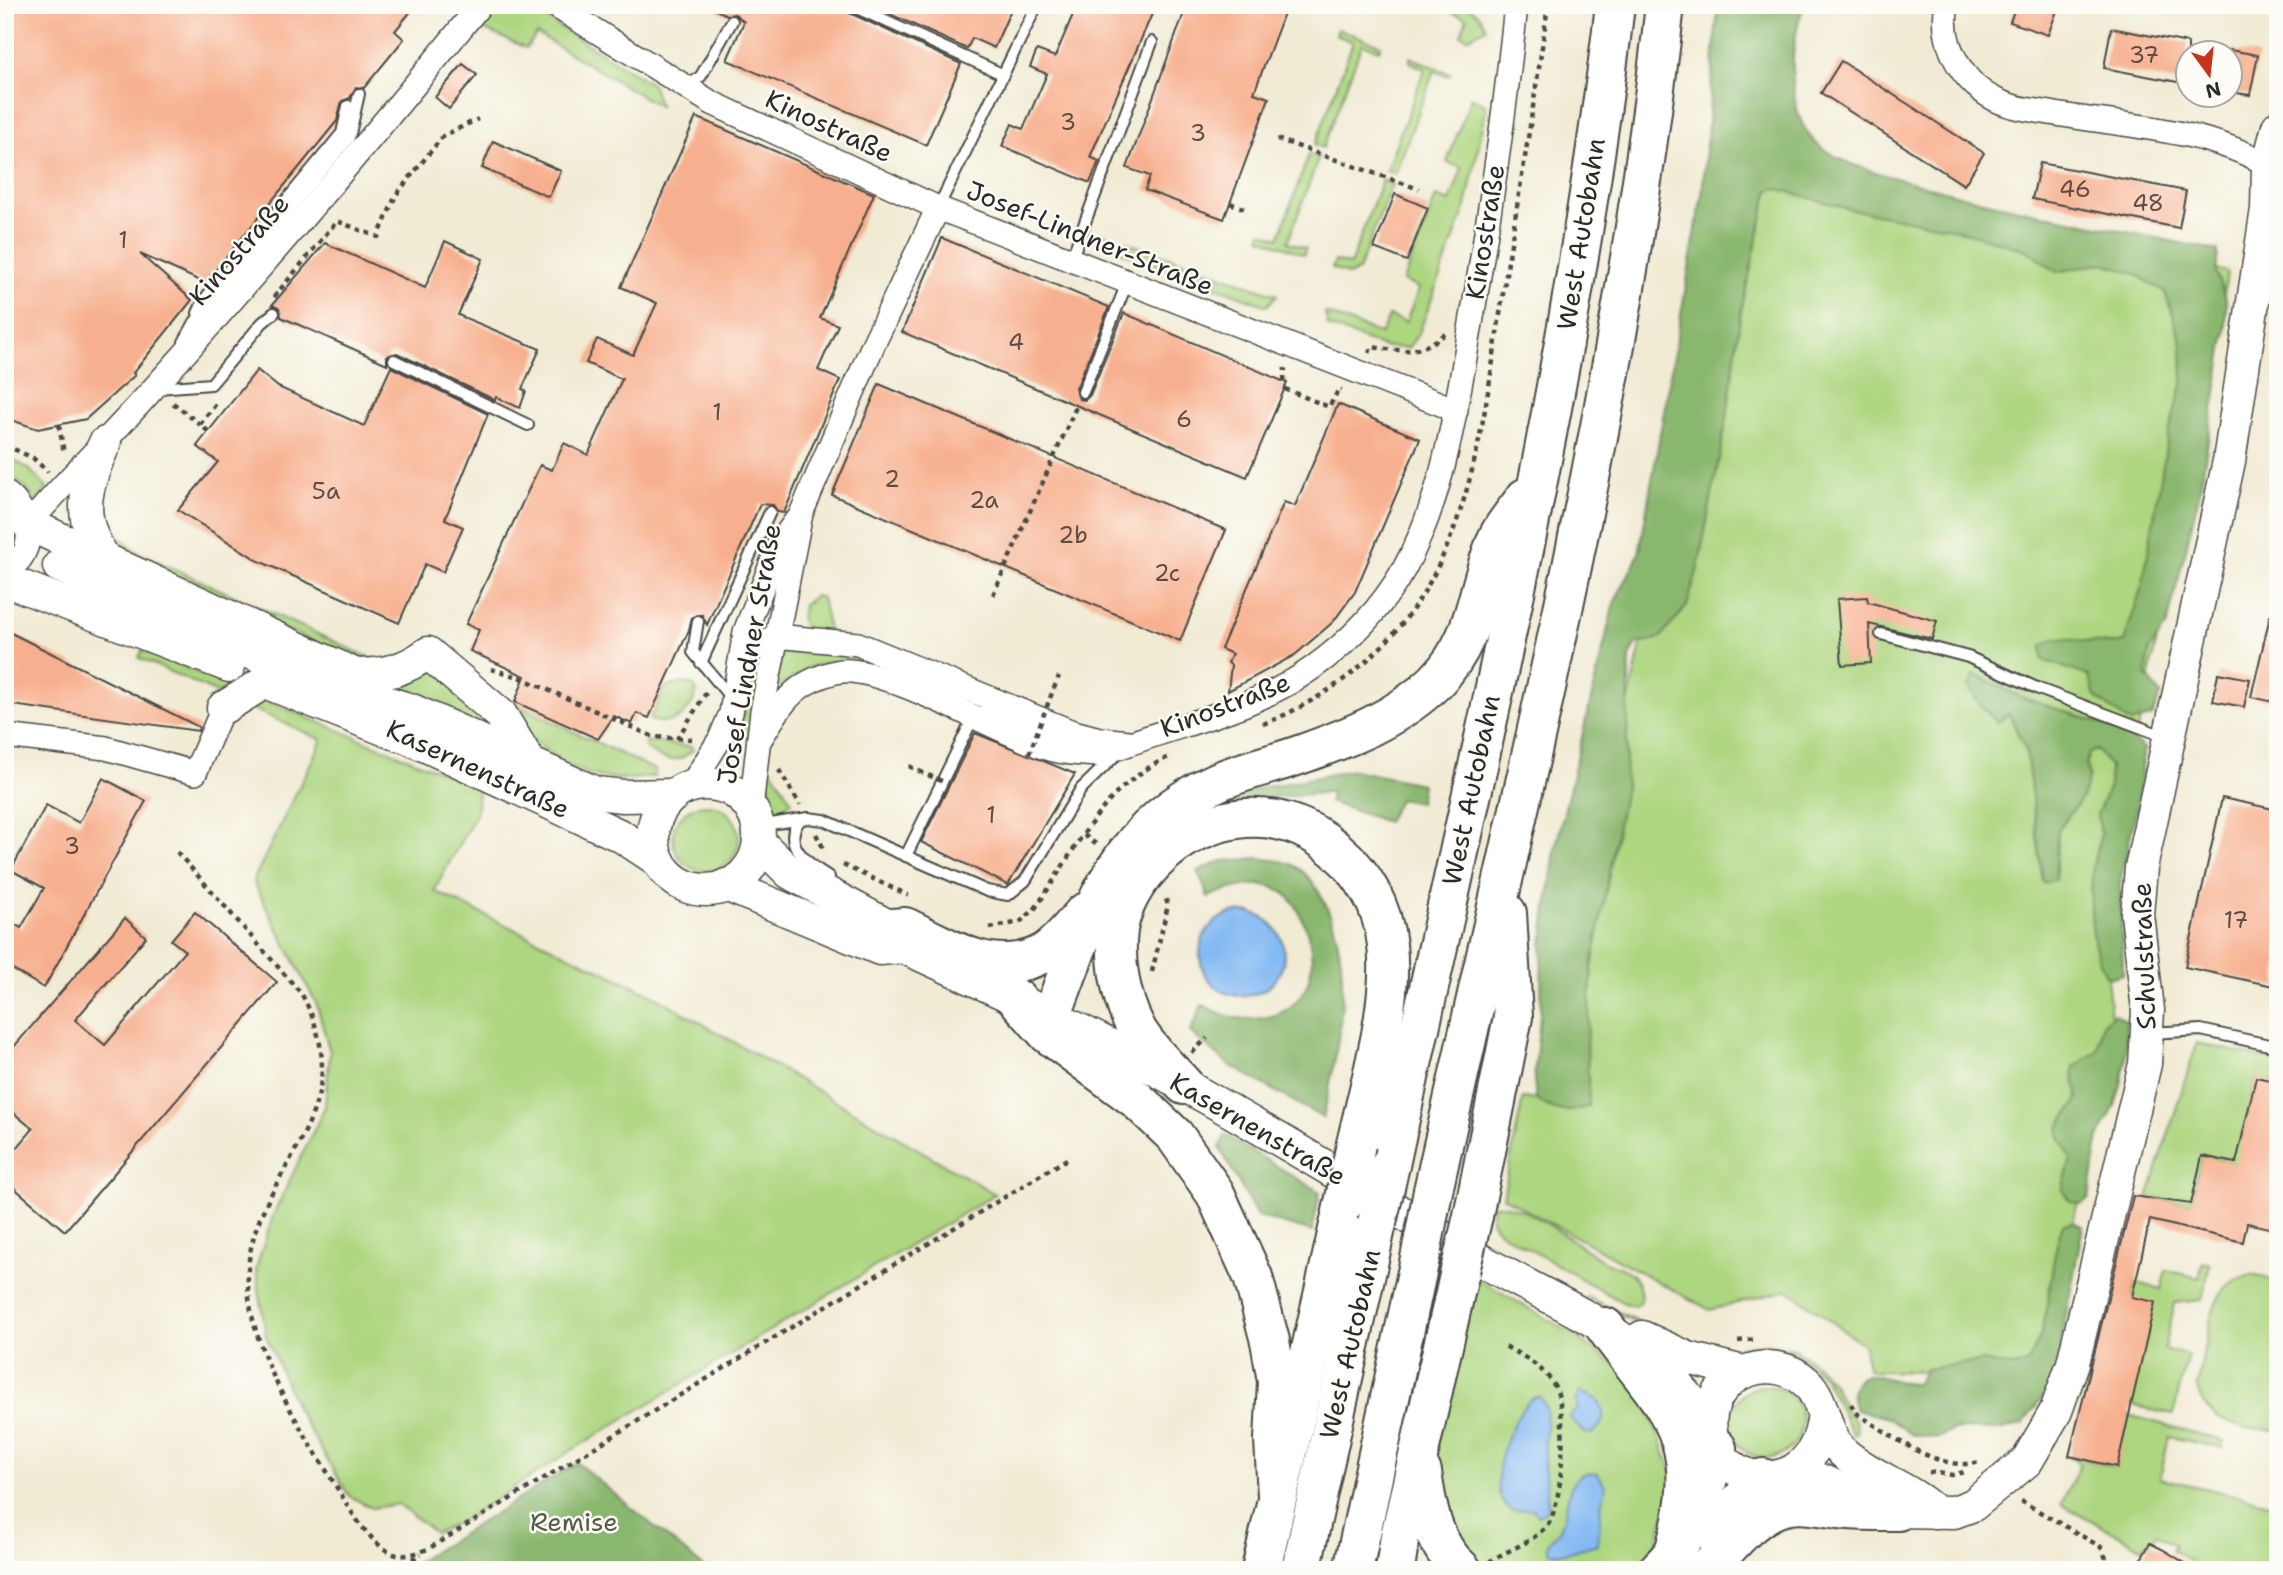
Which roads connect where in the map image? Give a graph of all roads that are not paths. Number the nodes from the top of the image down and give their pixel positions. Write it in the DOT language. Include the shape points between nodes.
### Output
graph roads {
  1 [pos="480,5"];
  2 [pos="554,5"];
  3 [pos="850,5"];
  4 [pos="1037,5"];
  5 [pos="1615,5"];
  6 [pos="1665,5"];
  7 [pos="1947,5"];
  8 [pos="1515,6"];
  9 [pos="732,21"];
  10 [pos="1152,42"];
  11 [pos="1002,74"];
  12 [pos="686,88"];
  13 [pos="359,94"];
  14 [pos="348,107"];
  15 [pos="2278,127"];
  16 [pos="2268,165"];
  17 [pos="2273,206"];
  18 [pos="938,208"];
  19 [pos="1071,260"];
  20 [pos="1127,283"];
  21 [pos="272,314"];
  22 [pos="195,322"];
  23 [pos="394,360"];
  24 [pos="161,380"];
  25 [pos="1083,392"];
  26 [pos="1456,410"];
  27 [pos="528,425"];
  28 [pos="105,443"];
  29 [pos="1536,482"];
  30 [pos="5,492"];
  31 [pos="770,512"];
  32 [pos="801,514"];
  33 [pos="28,522"];
  34 [pos="107,562"];
  35 [pos="59,566"];
  36 [pos="5,573"];
  37 [pos="5,580"];
  38 [pos="698,621"];
  39 [pos="1881,634"];
  40 [pos="776,636"];
  41 [pos="701,663"];
  42 [pos="226,665"];
  43 [pos="740,666"];
  44 [pos="356,675"];
  45 [pos="265,682"];
  46 [pos="733,700"];
  47 [pos="223,708"];
  48 [pos="973,718"];
  49 [pos="406,723"];
  50 [pos="5,736"];
  51 [pos="2169,738"];
  52 [pos="1100,739"];
  53 [pos="1129,742"];
  54 [pos="758,748"];
  55 [pos="531,765"];
  56 [pos="681,791"];
  57 [pos="804,819"];
  58 [pos="756,825"];
  59 [pos="906,856"];
  60 [pos="659,862"];
  61 [pos="1504,866"];
  62 [pos="726,885"];
  63 [pos="843,886"];
  64 [pos="1097,898"];
  65 [pos="867,900"];
  66 [pos="902,924"];
  67 [pos="1017,999"];
  68 [pos="1052,1016"];
  69 [pos="2148,1033"];
  70 [pos="2278,1047"];
  71 [pos="1192,1067"];
  72 [pos="1605,1327"];
  73 [pos="1743,1372"];
  74 [pos="1823,1420"];
  75 [pos="1714,1440"];
  76 [pos="1419,1456"];
  77 [pos="1771,1477"];
  78 [pos="1277,1496"];
  79 [pos="1898,1511"];
  80 [pos="1935,1512"];
  81 [pos="1677,1562"];
  82 [pos="1473,1568"];
  83 [pos="1261,1570"];
  84 [pos="1301,1570"];
  85 [pos="1353,1570"];
  86 [pos="1395,1570"];
  87 [pos="1705,1570"];
  1 -- 24 [label="street, Kinostraße" via="358,156"];
  2 -- 12 [label="street, Kinostraße"];
  3 -- 11 [label="lane"];
  4 -- 11 [label="lane"];
  5 -- 29 [label="highway, West Autobahn" via="1584,229"];
  6 -- 61 [label="highway, West Autobahn" via="1629,262 1587,491"];
  7 -- 16 [label="street" via="1944,18 1958,64 1969,81 2008,105 2209,141"];
  8 -- 26 [label="street" via="1492,211"];
  9 -- 12 [label="lane" via="701,76"];
  10 -- 19 [label="lane"];
  11 -- 18 [label="lane"];
  12 -- 18 [label="street, Kinostraße"];
  13 -- 22 [label="lane" via="349,138"];
  14 -- 22 [label="lane" via="342,133 204,300"];
  15 -- 16 [label="main road, Schulstraße"];
  16 -- 17 [label="main road, Schulstraße"];
  17 -- 51 [label="main road, Schulstraße" via="2229,461"];
  18 -- 19 [label="street, Josef-Lindner-Straße"];
  18 -- 32 [label="street, Josef-Lindner-Straße"];
  19 -- 20 [label="street, Josef-Lindner-Straße"];
  20 -- 25 [label="lane"];
  20 -- 26 [label="street, Josef-Lindner-Straße"];
  21 -- 24 [label="lane" via="211,384"];
  22 -- 24 [label="lane"];
  23 -- 27 [label="lane"];
  24 -- 28 [label="street, Kinostraße"];
  26 -- 53 [label="street" via="1422,530 1404,569 1344,644 1309,671 1252,701"];
  28 -- 33 [label="street, Kinostraße" via="54,479"];
  28 -- 34 [label="main road" via="91,473 86,503 89,532"];
  29 -- 64 [label="highway" via="1498,536 1468,638 1436,681 1380,722 1339,741 1219,781 1168,809 1143,831"];
  29 -- 84 [label="highway, West Autobahn, bridge"];
  30 -- 33 [label="street" via="24,509"];
  31 -- 41 [label="lane"];
  32 -- 40 [label="street, Josef Lindner Straße"];
  32 -- 43 [label="street, Josef Lindner Straße" via="779,544 756,600"];
  33 -- 34 [label="main road"];
  33 -- 36 [label="street" via="25,549"];
  34 -- 44 [label="main road"];
  35 -- 49 [label="main road, Kasernenstraße"];
  37 -- 42 [label="main road"];
  38 -- 41 [label="lane" via="691,645"];
  39 -- 51 [label="lane" via="1968,657"];
  40 -- 43 [label="street" via="751,649"];
  40 -- 52 [label="street" via="858,644 1070,731"];
  40 -- 54 [label="street, Josef Lindner Straße"];
  41 -- 46 [label="lane"];
  42 -- 45 [label="main road"];
  42 -- 47 [label="main road"];
  43 -- 46 [label="street, Josef Lindner Straße"];
  44 -- 49 [label="main road"];
  44 -- 55 [label="main road" via="389,673 428,653 501,715"];
  45 -- 47 [label="main road"];
  45 -- 49 [label="main road"];
  46 -- 56 [label="street, Josef Lindner Straße" via="720,739"];
  47 -- 50 [label="street" via="195,773 106,748"];
  48 -- 52 [label="lane" via="986,709 1078,743"];
  48 -- 53 [label="street" via="1037,745 1076,754 1101,755"];
  48 -- 54 [label="street" via="869,676 843,671 805,684 784,702"];
  48 -- 59 [label="lane"];
  49 -- 55 [label="main road, Kasernenstraße"];
  49 -- 60 [label="main road, Kasernenstraße" via="621,836"];
  51 -- 69 [label="main road, Schulstraße" via="2138,891"];
  52 -- 53 [label="street"];
  53 -- 59 [label="lane" via="1081,789 1025,881 1008,895 987,891"];
  54 -- 58 [label="street, Josef Lindner Straße"];
  55 -- 56 [label="main road, Kasernenstraße" via="596,793 623,796"];
  56 -- 58 [label="main road" via="713,784 727,788"];
  56 -- 60 [label="main road" via="661,809 654,826"];
  57 -- 58 [label="lane"];
  57 -- 59 [label="lane" via="824,820"];
  57 -- 63 [label="lane" via="794,827 798,852 809,865"];
  58 -- 62 [label="main road" via="749,869"];
  58 -- 66 [label="main road, Kasernenstraße" via="790,873"];
  60 -- 62 [label="main road" via="668,874 696,888"];
  61 -- 76 [label="highway, bridge" via="1513,1017"];
  61 -- 85 [label="highway, West Autobahn, bridge"];
  62 -- 66 [label="main road, Kasernenstraße" via="880,949"];
  64 -- 66 [label="highway" via="1044,954 1020,962 992,965"];
  64 -- 68 [label="highway"];
  65 -- 66 [label="lane"];
  66 -- 67 [label="main road, Kasernenstraße"];
  67 -- 68 [label="main road, Kasernenstraße"];
  67 -- 78 [label="highway" via="1048,1034 1136,1099 1175,1136 1215,1193 1253,1277 1270,1341 1277,1381"];
  68 -- 71 [label="main road, Kasernenstraße"];
  69 -- 70 [label="lane" via="2201,1030"];
  69 -- 80 [label="main road, Schulstraße" via="2145,1064 2073,1363 2050,1421 2027,1461 2005,1481 1973,1505"];
  71 -- 72 [label="main road, Kasernenstraße" via="1482,1261"];
  71 -- 78 [label="highway, bridge" via="1137,1030 1125,1000 1117,962 1118,928 1133,887 1162,852 1196,829 1243,817 1286,821 1320,836 1367,884 1383,925 1388,976 1377,1050"];
  72 -- 73 [label="main road, Kasernenstraße" via="1637,1335 1688,1358"];
  72 -- 75 [label="main road, Kasernenstraße" via="1675,1380 1698,1406"];
  72 -- 81 [label="highway" via="1656,1390 1679,1434 1686,1468"];
  73 -- 74 [label="main road, Kasernenstraße" via="1769,1366 1796,1374 1815,1394"];
  73 -- 75 [label="main road" via="1717,1396 1711,1413"];
  74 -- 77 [label="main road" via="1811,1456 1797,1469"];
  74 -- 80 [label="main road, Kasernenstraße" via="1833,1442 1845,1454 1914,1493"];
  75 -- 77 [label="main road, Kasernenstraße" via="1736,1469"];
  75 -- 81 [label="highway" via="1698,1513"];
  76 -- 82 [label="highway" via="1429,1518 1440,1542"];
  76 -- 86 [label="highway"];
  77 -- 79 [label="main road, Kasernenstraße" via="1810,1476"];
  77 -- 81 [label="highway"];
  78 -- 83 [label="highway"];
  79 -- 80 [label="main road, Kasernenstraße"];
  79 -- 87 [label="highway" via="1805,1503 1785,1506 1754,1523"];
}
